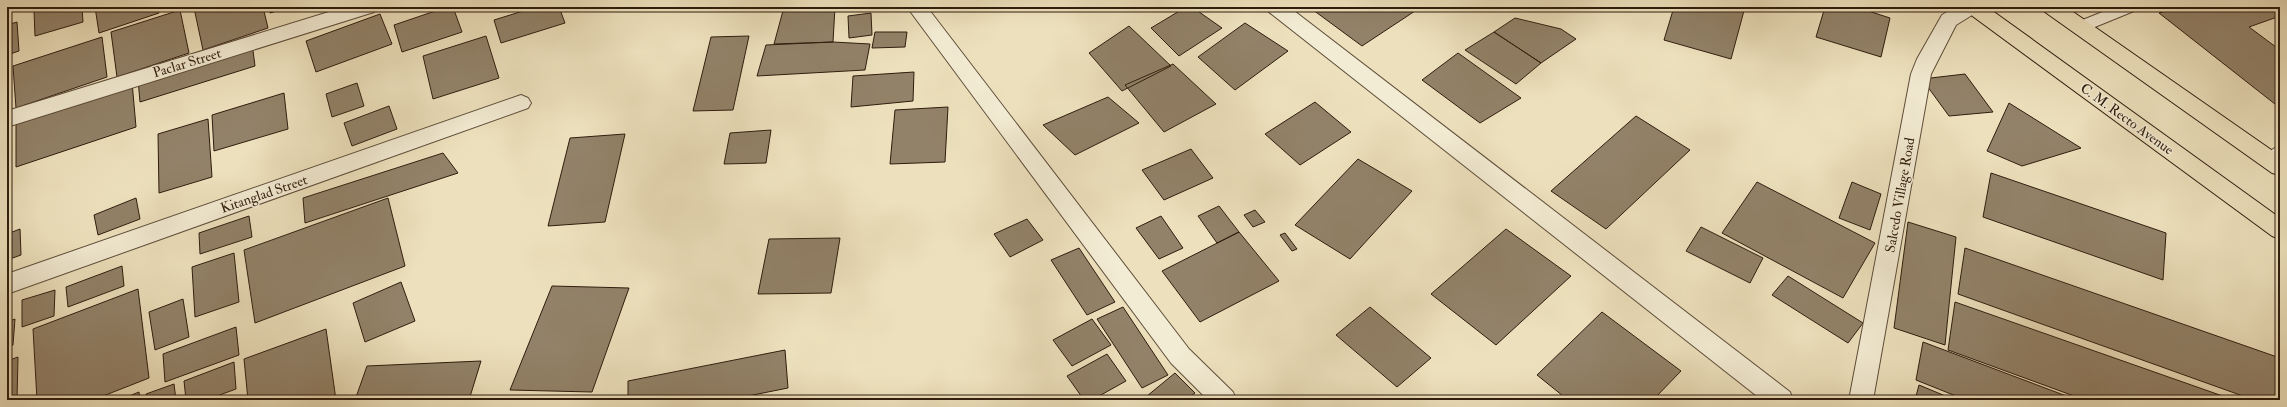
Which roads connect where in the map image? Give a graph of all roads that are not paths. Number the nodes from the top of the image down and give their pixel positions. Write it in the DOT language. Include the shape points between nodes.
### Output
graph roads {
  1 [pos="367,7"];
  2 [pos="917,7"];
  3 [pos="1276,7"];
  4 [pos="1970,7"];
  5 [pos="1974,7"];
  6 [pos="2052,7"];
  7 [pos="2129,7"];
  8 [pos="2080,27"];
  9 [pos="521,103"];
  10 [pos="7,118"];
  11 [pos="2276,159"];
  12 [pos="2280,230"];
  13 [pos="7,284"];
  14 [pos="1224,400"];
  15 [pos="1781,400"];
  16 [pos="1861,400"];
  1 -- 10 [label="street, Paclar Street"];
  2 -- 14 [label="street" via="1180,356"];
  3 -- 15 [label="street"];
  4 -- 16 [label="street, Salcedo Village Road" via="1949,20 1921,74"];
  5 -- 12 [label="highway, C. M. Recto Avenue"];
  6 -- 8 [label="highway"];
  7 -- 8 [label="lane"];
  8 -- 11 [label="highway"];
  9 -- 13 [label="street, Kitanglad Street"];
}
